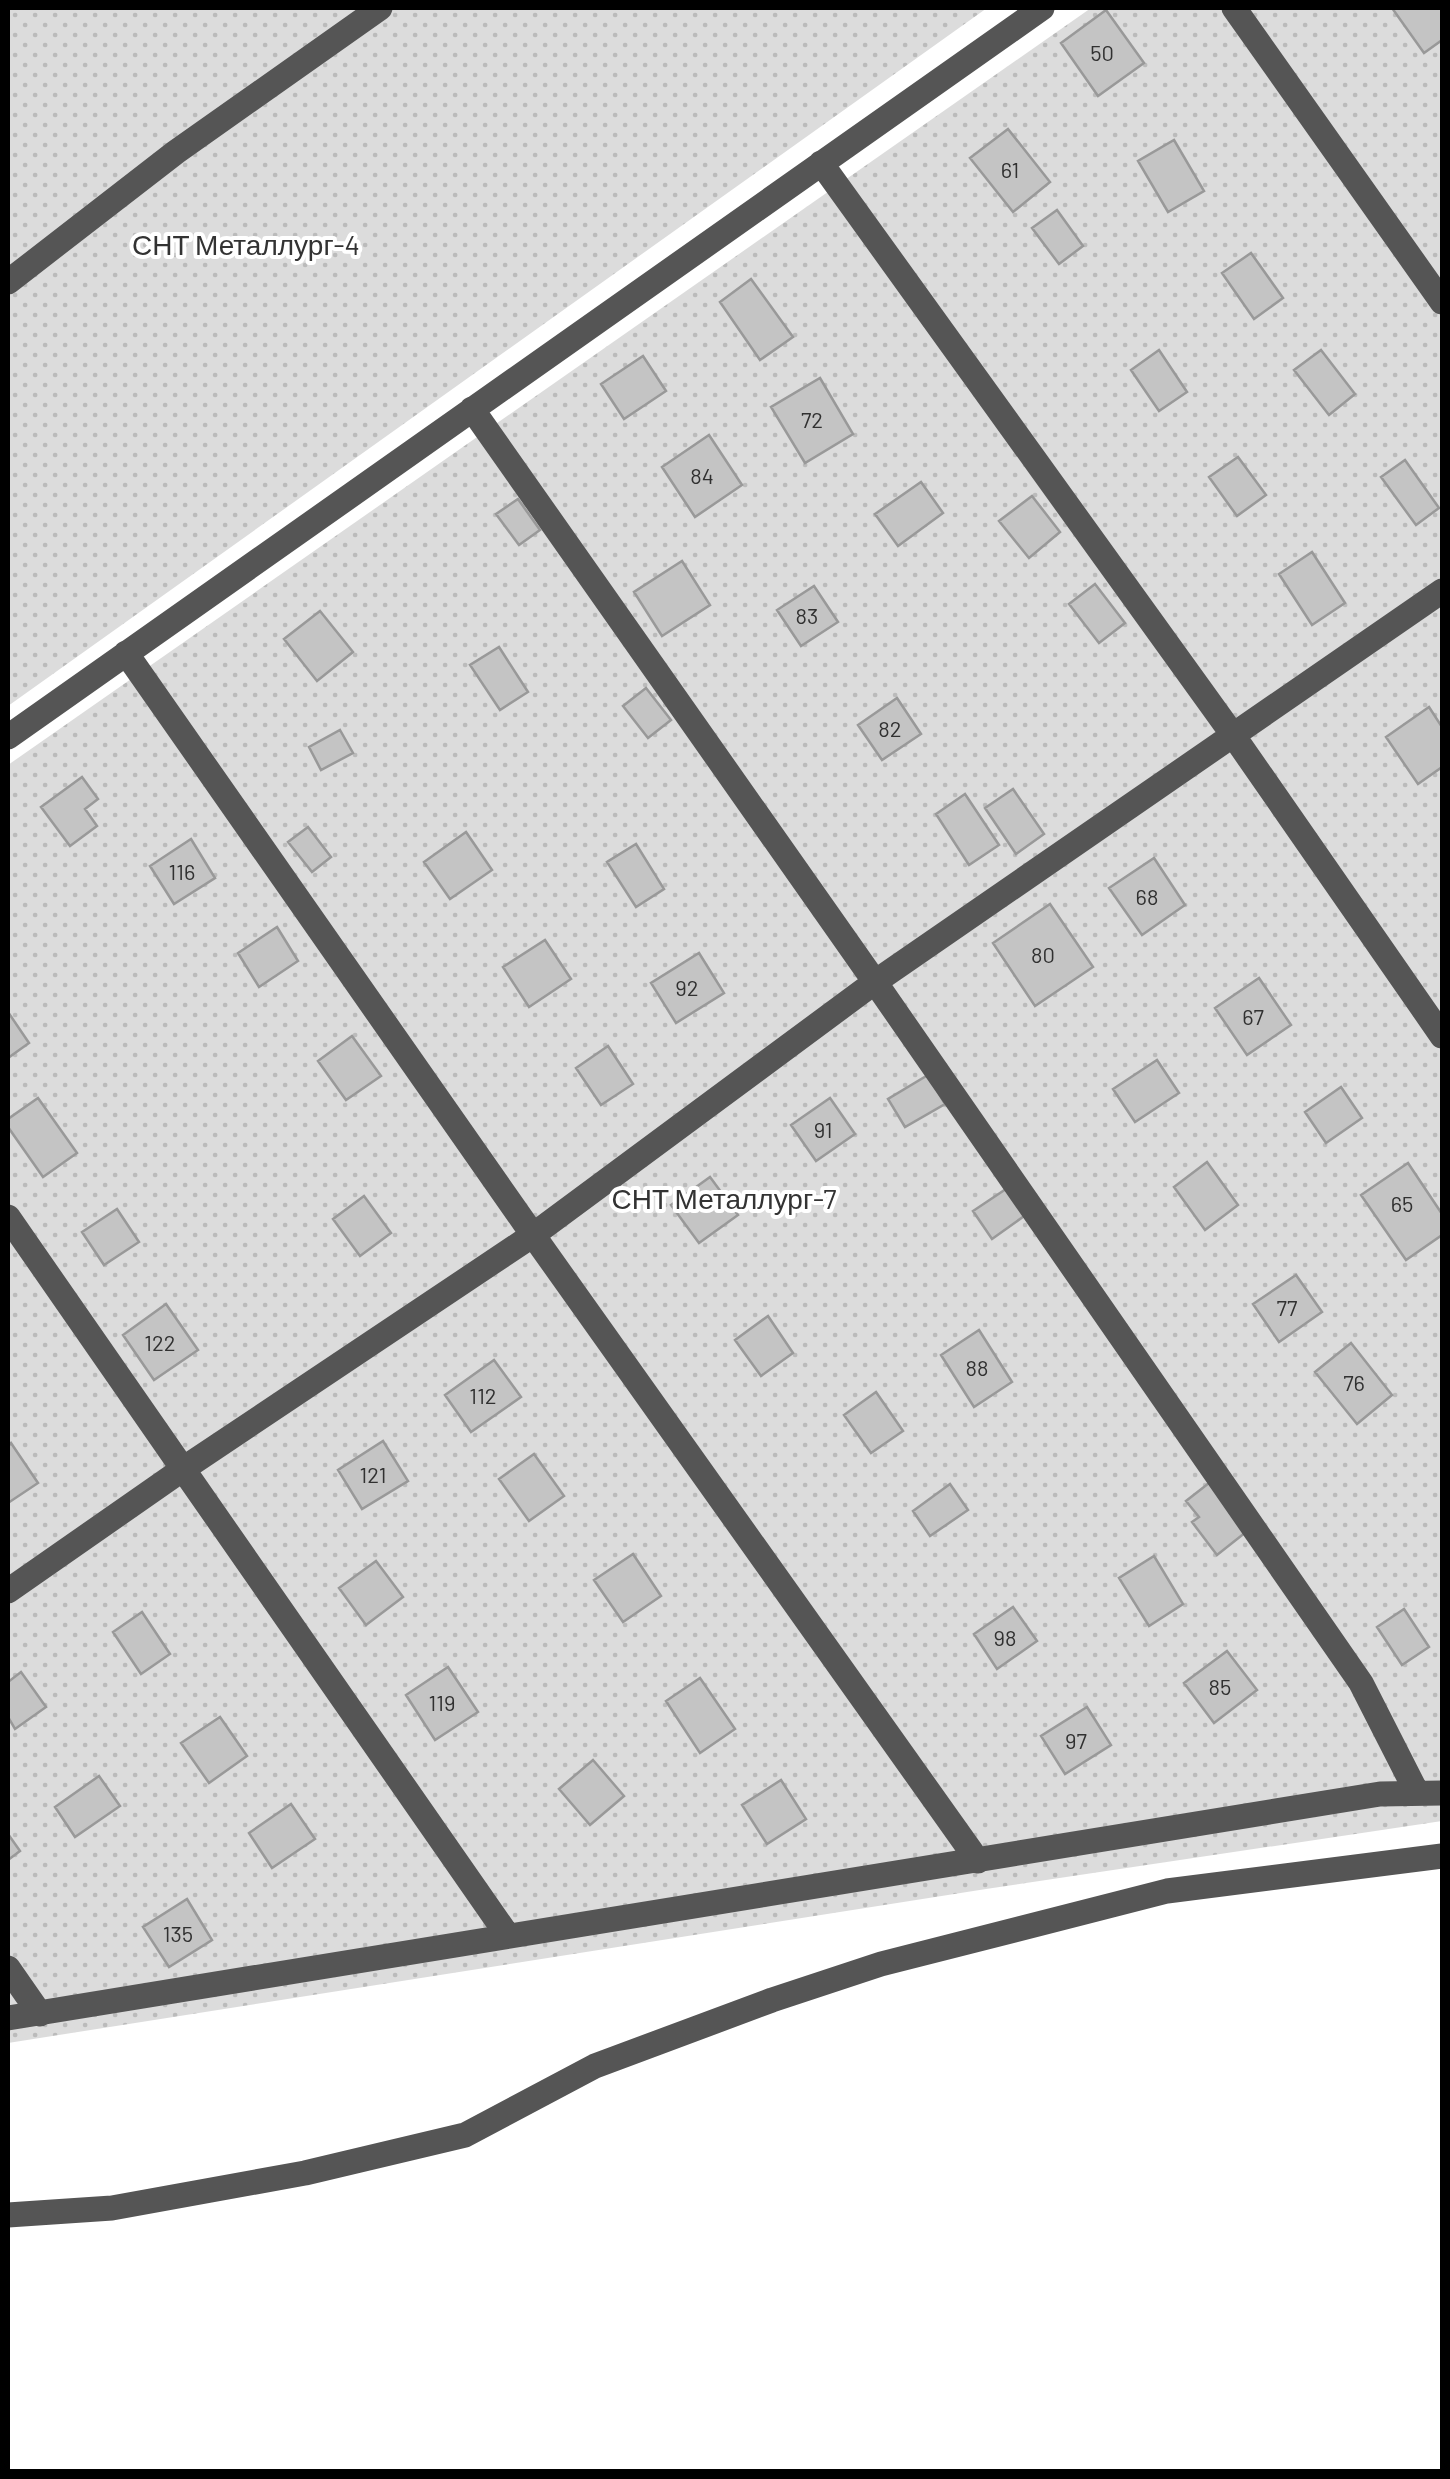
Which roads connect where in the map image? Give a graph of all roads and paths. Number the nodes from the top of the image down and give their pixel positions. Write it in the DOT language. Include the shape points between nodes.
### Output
graph roads {
  1 [pos="380,8"];
  2 [pos="1042,8"];
  3 [pos="1234,8"];
  4 [pos="821,164"];
  5 [pos="8,282"];
  6 [pos="1442,302"];
  7 [pos="472,409"];
  8 [pos="1442,591"];
  9 [pos="126,653"];
  10 [pos="1233,735"];
  11 [pos="8,737"];
  12 [pos="875,982"];
  13 [pos="1442,1036"];
  14 [pos="8,1217"];
  15 [pos="533,1234"];
  16 [pos="183,1469"];
  17 [pos="8,1591"];
  18 [pos="1430,1793"];
  19 [pos="1442,1856"];
  20 [pos="978,1860"];
  21 [pos="508,1936"];
  22 [pos="8,1968"];
  23 [pos="40,2014"];
  24 [pos="8,2018"];
  25 [pos="8,2215"];
  1 -- 5 [label="lane" via="176,152"];
  2 -- 4 [label="lane"];
  3 -- 6 [label="lane"];
  4 -- 7 [label="lane"];
  4 -- 10 [label="lane"];
  7 -- 9 [label="lane"];
  7 -- 12 [label="lane"];
  8 -- 10 [label="lane"];
  9 -- 11 [label="lane"];
  9 -- 15 [label="lane"];
  10 -- 12 [label="lane"];
  10 -- 13 [label="lane"];
  12 -- 15 [label="lane"];
  12 -- 18 [label="lane" via="1361,1683"];
  14 -- 16 [label="lane"];
  15 -- 16 [label="lane"];
  15 -- 20 [label="lane"];
  16 -- 17 [label="lane"];
  16 -- 21 [label="lane"];
  18 -- 20 [label="lane" via="1380,1794"];
  19 -- 25 [label="lane" via="1167,1891 881,1964 595,2066 465,2135 112,2208"];
  20 -- 21 [label="lane"];
  21 -- 23 [label="lane"];
  22 -- 23 [label="lane"];
  23 -- 24 [label="lane"];
}
